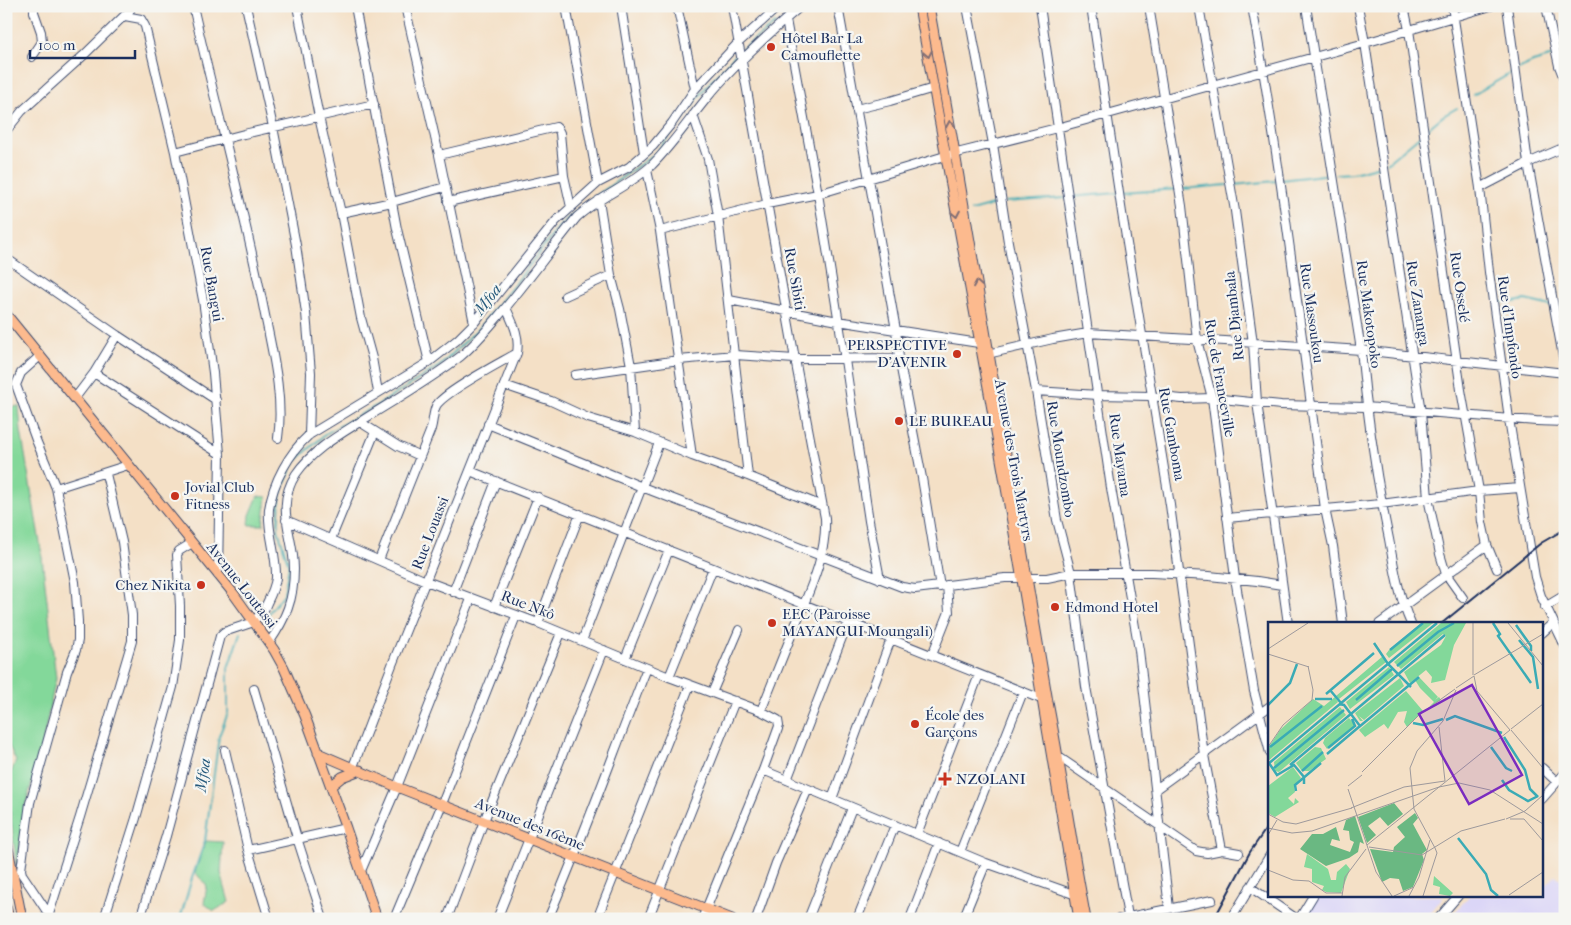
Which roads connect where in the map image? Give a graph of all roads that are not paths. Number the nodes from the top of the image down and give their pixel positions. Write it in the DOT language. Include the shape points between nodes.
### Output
graph roads {
  1 [pos="34,6"];
  2 [pos="132,6"];
  3 [pos="193,6"];
  4 [pos="246,6"];
  5 [pos="297,6"];
  6 [pos="355,6"];
  7 [pos="405,6"];
  8 [pos="566,6"];
  9 [pos="621,6"];
  10 [pos="677,6"];
  11 [pos="732,6"];
  12 [pos="779,6"];
  13 [pos="801,6"];
  14 [pos="838,6"];
  15 [pos="919,6"];
  16 [pos="929,6"];
  17 [pos="967,6"];
  18 [pos="1040,6"];
  19 [pos="1091,6"];
  20 [pos="1149,6"];
  21 [pos="1199,6"];
  22 [pos="1252,6"];
  23 [pos="1306,6"];
  24 [pos="1358,6"];
  25 [pos="1404,6"];
  26 [pos="1452,6"];
  27 [pos="1491,6"];
  28 [pos="1507,6"];
  29 [pos="1546,6"];
  30 [pos="125,12"];
  31 [pos="1454,18"];
  32 [pos="786,20"];
  33 [pos="1409,30"];
  34 [pos="1365,43"];
  35 [pos="739,44"];
  36 [pos="32,57"];
  37 [pos="1313,57"];
  38 [pos="742,59"];
  39 [pos="1263,71"];
  40 [pos="1565,81"];
  41 [pos="1213,86"];
  42 [pos="695,88"];
  43 [pos="934,88"];
  44 [pos="1164,98"];
  45 [pos="374,104"];
  46 [pos="856,109"];
  47 [pos="1108,114"];
  48 [pos="693,115"];
  49 [pos="320,117"];
  50 [pos="273,127"];
  51 [pos="1058,128"];
  52 [pos="6,131"];
  53 [pos="225,139"];
  54 [pos="993,144"];
  55 [pos="1565,147"];
  56 [pos="175,152"];
  57 [pos="644,153"];
  58 [pos="955,153"];
  59 [pos="439,155"];
  60 [pos="944,156"];
  61 [pos="1528,163"];
  62 [pos="647,170"];
  63 [pos="564,176"];
  64 [pos="869,178"];
  65 [pos="598,184"];
  66 [pos="446,187"];
  67 [pos="1480,188"];
  68 [pos="818,194"];
  69 [pos="599,200"];
  70 [pos="392,202"];
  71 [pos="448,202"];
  72 [pos="767,204"];
  73 [pos="571,207"];
  74 [pos="341,213"];
  75 [pos="718,216"];
  76 [pos="660,231"];
  77 [pos="6,258"];
  78 [pos="611,275"];
  79 [pos="565,296"];
  80 [pos="729,300"];
  81 [pos="506,308"];
  82 [pos="787,310"];
  83 [pos="6,314"];
  84 [pos="838,321"];
  85 [pos="474,323"];
  86 [pos="896,330"];
  87 [pos="1088,333"];
  88 [pos="117,335"];
  89 [pos="1143,336"];
  90 [pos="1197,340"];
  91 [pos="1252,343"];
  92 [pos="1027,345"];
  93 [pos="1303,347"];
  94 [pos="984,349"];
  95 [pos="1361,350"];
  96 [pos="517,353"];
  97 [pos="735,355"];
  98 [pos="40,356"];
  99 [pos="1412,356"];
  100 [pos="899,358"];
  101 [pos="795,359"];
  102 [pos="679,360"];
  103 [pos="845,360"];
  104 [pos="1457,360"];
  105 [pos="429,362"];
  106 [pos="631,366"];
  107 [pos="1502,366"];
  108 [pos="1565,368"];
  109 [pos="94,373"];
  110 [pos="1565,373"];
  111 [pos="574,375"];
  112 [pos="504,385"];
  113 [pos="378,392"];
  114 [pos="1036,392"];
  115 [pos="1098,395"];
  116 [pos="1151,396"];
  117 [pos="75,398"];
  118 [pos="1212,398"];
  119 [pos="216,400"];
  120 [pos="1257,402"];
  121 [pos="1311,405"];
  122 [pos="1366,407"];
  123 [pos="1421,412"];
  124 [pos="1465,416"];
  125 [pos="1509,419"];
  126 [pos="360,422"];
  127 [pos="1565,422"];
  128 [pos="488,424"];
  129 [pos="375,432"];
  130 [pos="635,432"];
  131 [pos="309,435"];
  132 [pos="278,438"];
  133 [pos="659,442"];
  134 [pos="220,454"];
  135 [pos="420,456"];
  136 [pos="692,456"];
  137 [pos="128,466"];
  138 [pos="470,471"];
  139 [pos="106,474"];
  140 [pos="748,476"];
  141 [pos="496,481"];
  142 [pos="642,487"];
  143 [pos="56,488"];
  144 [pos="1520,488"];
  145 [pos="1478,491"];
  146 [pos="538,497"];
  147 [pos="1428,498"];
  148 [pos="1381,504"];
  149 [pos="822,506"];
  150 [pos="1326,509"];
  151 [pos="1273,513"];
  152 [pos="580,514"];
  153 [pos="1227,518"];
  154 [pos="286,520"];
  155 [pos="625,532"];
  156 [pos="331,539"];
  157 [pos="192,544"];
  158 [pos="1487,546"];
  159 [pos="669,550"];
  160 [pos="821,556"];
  161 [pos="379,560"];
  162 [pos="713,568"];
  163 [pos="1497,569"];
  164 [pos="1071,573"];
  165 [pos="1126,573"];
  166 [pos="1446,574"];
  167 [pos="218,575"];
  168 [pos="1180,575"];
  169 [pos="1025,577"];
  170 [pos="1235,578"];
  171 [pos="880,579"];
  172 [pos="426,581"];
  173 [pos="1282,584"];
  174 [pos="944,586"];
  175 [pos="453,592"];
  176 [pos="1565,595"];
  177 [pos="471,598"];
  178 [pos="1463,598"];
  179 [pos="804,604"];
  180 [pos="1403,606"];
  181 [pos="494,607"];
  182 [pos="1545,607"];
  183 [pos="516,616"];
  184 [pos="253,621"];
  185 [pos="848,622"];
  186 [pos="1288,622"];
  187 [pos="1343,622"];
  188 [pos="1382,622"];
  189 [pos="1409,622"];
  190 [pos="538,623"];
  191 [pos="1553,623"];
  192 [pos="738,630"];
  193 [pos="1544,631"];
  194 [pos="561,633"];
  195 [pos="891,640"];
  196 [pos="582,641"];
  197 [pos="269,643"];
  198 [pos="1565,646"];
  199 [pos="604,650"];
  200 [pos="932,655"];
  201 [pos="625,658"];
  202 [pos="647,668"];
  203 [pos="979,675"];
  204 [pos="669,677"];
  205 [pos="690,685"];
  206 [pos="254,689"];
  207 [pos="1023,692"];
  208 [pos="712,693"];
  209 [pos="1041,699"];
  210 [pos="735,701"];
  211 [pos="1268,707"];
  212 [pos="761,711"];
  213 [pos="1259,714"];
  214 [pos="1268,746"];
  215 [pos="225,750"];
  216 [pos="318,753"];
  217 [pos="1204,755"];
  218 [pos="1059,757"];
  219 [pos="355,770"];
  220 [pos="763,770"];
  221 [pos="1544,770"];
  222 [pos="1565,773"];
  223 [pos="786,780"];
  224 [pos="1557,782"];
  225 [pos="331,786"];
  226 [pos="397,786"];
  227 [pos="1105,788"];
  228 [pos="808,789"];
  229 [pos="1156,790"];
  230 [pos="1544,797"];
  231 [pos="832,799"];
  232 [pos="442,804"];
  233 [pos="852,808"];
  234 [pos="484,821"];
  235 [pos="895,825"];
  236 [pos="1160,825"];
  237 [pos="346,828"];
  238 [pos="917,834"];
  239 [pos="6,838"];
  240 [pos="297,838"];
  241 [pos="529,838"];
  242 [pos="939,843"];
  243 [pos="248,850"];
  244 [pos="1222,850"];
  245 [pos="960,852"];
  246 [pos="1239,853"];
  247 [pos="575,857"];
  248 [pos="1268,858"];
  249 [pos="986,863"];
  250 [pos="361,871"];
  251 [pos="616,873"];
  252 [pos="1250,887"];
  253 [pos="660,890"];
  254 [pos="1078,896"];
  255 [pos="1312,898"];
  256 [pos="1456,898"];
  257 [pos="1212,900"];
  258 [pos="6,906"];
  259 [pos="706,908"];
  260 [pos="1169,908"];
  261 [pos="51,916"];
  262 [pos="1131,917"];
  263 [pos="9,919"];
  264 [pos="22,919"];
  265 [pos="104,919"];
  266 [pos="140,919"];
  267 [pos="270,919"];
  268 [pos="323,919"];
  269 [pos="377,919"];
  270 [pos="394,919"];
  271 [pos="447,919"];
  272 [pos="497,919"];
  273 [pos="548,919"];
  274 [pos="597,919"];
  275 [pos="648,919"];
  276 [pos="702,919"];
  277 [pos="732,919"];
  278 [pos="756,919"];
  279 [pos="808,919"];
  280 [pos="857,919"];
  281 [pos="910,919"];
  282 [pos="963,919"];
  283 [pos="1079,919"];
  284 [pos="1086,919"];
  285 [pos="1119,919"];
  286 [pos="1231,919"];
  287 [pos="1298,919"];
  288 [pos="1438,919"];
  1 -- 36 [label="street" via="42,42"];
  2 -- 30 [label="street"];
  3 -- 53 [label="street"];
  4 -- 50 [label="street"];
  5 -- 49 [label="street"];
  6 -- 45 [label="street"];
  7 -- 59 [label="street"];
  8 -- 65 [label="street"];
  9 -- 57 [label="street"];
  10 -- 42 [label="street"];
  11 -- 35 [label="street, Rue Sibiti"];
  12 -- 35 [label="street"];
  13 -- 32 [label="street"];
  14 -- 46 [label="street"];
  15 -- 43 [label="main road, Avenue des Trois Martyrs, one-way"];
  58 -- 16 [label="main road, Avenue des Trois Martyrs, one-way"];
  17 -- 54 [label="street, Rue Moundzombo"];
  18 -- 51 [label="street, Rue Mayama"];
  19 -- 47 [label="street, Rue Gamboma"];
  20 -- 44 [label="street, Rue de Franceville"];
  21 -- 41 [label="street, Rue Djambala"];
  22 -- 39 [label="street, Rue Massoukou"];
  23 -- 37 [label="street, Rue Makotopoko"];
  24 -- 34 [label="street, Rue Zananga"];
  25 -- 33 [label="street, Rue Osselé"];
  26 -- 31 [label="street, Rue d'Impfondo"];
  27 -- 31 [label="street"];
  28 -- 61 [label="street"];
  29 -- 40 [label="street"];
  30 -- 52 [label="street" via="83,56 22,111"];
  30 -- 56 [label="street, Rue Bangui" via="140,19 145,26"];
  31 -- 33 [label="street"];
  31 -- 67 [label="street, Rue d'Impfondo"];
  32 -- 38 [label="street"];
  32 -- 68 [label="street"];
  33 -- 34 [label="street"];
  33 -- 104 [label="street, Rue Osselé"];
  34 -- 37 [label="street"];
  34 -- 99 [label="street, Rue Zananga"];
  35 -- 38 [label="street, Rue Sibiti"];
  35 -- 42 [label="street"];
  37 -- 39 [label="street"];
  37 -- 95 [label="street, Rue Makotopoko"];
  38 -- 48 [label="street"];
  38 -- 72 [label="street, Rue Sibiti"];
  39 -- 41 [label="street"];
  39 -- 93 [label="street, Rue Massoukou"];
  41 -- 44 [label="street"];
  41 -- 91 [label="street, Rue Djambala" via="1235,211"];
  42 -- 57 [label="street" via="672,123"];
  43 -- 46 [label="street"];
  43 -- 60 [label="main road, Avenue des Trois Martyrs"];
  44 -- 47 [label="street"];
  44 -- 90 [label="street, Rue de Franceville" via="1182,206"];
  45 -- 49 [label="street"];
  45 -- 70 [label="street"];
  46 -- 64 [label="street"];
  47 -- 51 [label="street"];
  47 -- 89 [label="street, Rue Gamboma"];
  48 -- 62 [label="street"];
  48 -- 75 [label="street" via="708,160"];
  49 -- 50 [label="street"];
  49 -- 74 [label="street"];
  50 -- 53 [label="street"];
  50 -- 131 [label="street" via="306,313 311,373"];
  51 -- 54 [label="street"];
  51 -- 87 [label="street, Rue Mayama"];
  53 -- 56 [label="street"];
  53 -- 132 [label="street" via="272,349 278,385"];
  54 -- 58 [label="street"];
  54 -- 92 [label="street, Rue Moundzombo"];
  55 -- 61 [label="street"];
  56 -- 119 [label="street, Rue Bangui" via="203,300"];
  57 -- 65 [label="street" via="629,167"];
  58 -- 60 [label="street"];
  94 -- 58 [label="main road, Avenue des Trois Martyrs, one-way"];
  59 -- 63 [label="street" via="556,128 560,133"];
  59 -- 66 [label="street"];
  60 -- 64 [label="street"];
  60 -- 94 [label="main road, Avenue des Trois Martyrs, one-way"];
  61 -- 67 [label="street"];
  61 -- 108 [label="street"];
  62 -- 69 [label="street"];
  62 -- 76 [label="street"];
  63 -- 71 [label="street"];
  63 -- 73 [label="street"];
  64 -- 68 [label="street"];
  64 -- 86 [label="street"];
  65 -- 73 [label="street"];
  66 -- 70 [label="street"];
  66 -- 71 [label="street"];
  67 -- 107 [label="street, Rue d'Impfondo"];
  68 -- 72 [label="street"];
  68 -- 84 [label="street"];
  69 -- 78 [label="street"];
  69 -- 81 [label="street" via="577,217"];
  70 -- 74 [label="street"];
  70 -- 105 [label="street"];
  71 -- 85 [label="street"];
  72 -- 75 [label="street"];
  72 -- 82 [label="street, Rue Sibiti"];
  73 -- 85 [label="street" via="545,234"];
  74 -- 113 [label="street"];
  75 -- 76 [label="street"];
  75 -- 80 [label="street"];
  76 -- 102 [label="street"];
  77 -- 88 [label="street"];
  78 -- 79 [label="street"];
  78 -- 106 [label="street"];
  80 -- 82 [label="street"];
  80 -- 97 [label="street"];
  81 -- 96 [label="street, Rue Louassi" via="517,332"];
  81 -- 126 [label="street" via="479,339 438,374"];
  82 -- 84 [label="street"];
  82 -- 101 [label="street, Rue Sibiti"];
  83 -- 98 [label="main road, Avenue Loutassi"];
  84 -- 86 [label="street"];
  84 -- 103 [label="street"];
  85 -- 105 [label="street"];
  86 -- 94 [label="street"];
  86 -- 100 [label="street"];
  87 -- 89 [label="street"];
  87 -- 92 [label="street"];
  87 -- 115 [label="street, Rue Mayama"];
  88 -- 109 [label="street"];
  88 -- 119 [label="street"];
  89 -- 90 [label="street"];
  89 -- 116 [label="street, Rue Gamboma"];
  90 -- 91 [label="street"];
  90 -- 118 [label="street, Rue de Franceville"];
  91 -- 93 [label="street"];
  91 -- 120 [label="street, Rue Djambala"];
  92 -- 94 [label="street"];
  92 -- 114 [label="street, Rue Moundzombo"];
  93 -- 95 [label="street"];
  93 -- 121 [label="street, Rue Massoukou"];
  94 -- 169 [label="main road, Avenue des Trois Martyrs"];
  95 -- 99 [label="street"];
  95 -- 122 [label="street, Rue Makotopoko"];
  96 -- 112 [label="street, Rue Louassi"];
  96 -- 135 [label="street" via="473,378 438,404"];
  97 -- 101 [label="street"];
  97 -- 102 [label="street"];
  97 -- 140 [label="street"];
  98 -- 117 [label="main road, Avenue Loutassi"];
  98 -- 143 [label="street" via="21,373 16,385"];
  99 -- 104 [label="street"];
  99 -- 123 [label="street, Rue Zananga"];
  100 -- 103 [label="street"];
  100 -- 174 [label="street"];
  101 -- 103 [label="street"];
  101 -- 149 [label="street, Rue Sibiti"];
  102 -- 106 [label="street"];
  102 -- 136 [label="street"];
  103 -- 171 [label="street"];
  104 -- 107 [label="street"];
  104 -- 124 [label="street, Rue Osselé"];
  105 -- 113 [label="street"];
  106 -- 111 [label="street"];
  106 -- 130 [label="street"];
  107 -- 110 [label="street"];
  107 -- 125 [label="street, Rue d'Impfondo"];
  109 -- 117 [label="street"];
  109 -- 134 [label="street"];
  112 -- 128 [label="street, Rue Louassi"];
  112 -- 130 [label="street" via="588,418"];
  113 -- 131 [label="street"];
  114 -- 115 [label="street"];
  114 -- 164 [label="street, Rue Moundzombo" via="1056,520"];
  115 -- 116 [label="street"];
  115 -- 165 [label="street, Rue Mayama" via="1110,488"];
  116 -- 118 [label="street"];
  116 -- 168 [label="street, Rue Gamboma"];
  117 -- 137 [label="main road, Avenue Loutassi"];
  118 -- 120 [label="street"];
  118 -- 153 [label="street, Rue de Franceville"];
  119 -- 134 [label="street, Rue Bangui"];
  120 -- 121 [label="street"];
  120 -- 151 [label="street, Rue Djambala"];
  121 -- 122 [label="street"];
  121 -- 150 [label="street, Rue Massoukou"];
  122 -- 123 [label="street"];
  122 -- 148 [label="street, Rue Makotopoko"];
  123 -- 124 [label="street"];
  123 -- 147 [label="street, Rue Zananga"];
  124 -- 125 [label="street"];
  124 -- 145 [label="street, Rue Osselé"];
  125 -- 127 [label="street"];
  125 -- 144 [label="street, Rue d'Impfondo"];
  126 -- 129 [label="street"];
  126 -- 154 [label="street" via="338,435 294,476 284,507"];
  128 -- 138 [label="street, Rue Louassi"];
  128 -- 142 [label="street"];
  129 -- 135 [label="street"];
  129 -- 156 [label="street"];
  130 -- 133 [label="street"];
  131 -- 184 [label="street" via="285,464 270,503 269,525 276,578 264,610"];
  133 -- 136 [label="street"];
  133 -- 142 [label="street"];
  134 -- 167 [label="street, Rue Bangui"];
  135 -- 161 [label="street"];
  136 -- 140 [label="street"];
  137 -- 139 [label="street"];
  137 -- 157 [label="main road, Avenue Loutassi"];
  138 -- 141 [label="street"];
  138 -- 172 [label="street, Rue Louassi"];
  139 -- 143 [label="street"];
  139 -- 261 [label="street" via="122,542 132,615 132,641"];
  140 -- 149 [label="street"];
  141 -- 146 [label="street"];
  141 -- 175 [label="street"];
  142 -- 155 [label="street"];
  142 -- 160 [label="street"];
  143 -- 261 [label="street" via="75,582 78,640 30,803 21,870"];
  144 -- 145 [label="street"];
  144 -- 182 [label="street, Rue d'Impfondo" via="1535,577"];
  145 -- 147 [label="street"];
  145 -- 158 [label="street, Rue Osselé"];
  146 -- 152 [label="street"];
  146 -- 181 [label="street"];
  147 -- 148 [label="street"];
  147 -- 166 [label="street, Rue Zananga"];
  148 -- 150 [label="street"];
  148 -- 180 [label="street, Rue Makotopoko"];
  149 -- 160 [label="street, Rue Sibiti" via="826,529"];
  150 -- 151 [label="street"];
  150 -- 187 [label="street, Rue Massoukou"];
  151 -- 153 [label="street"];
  151 -- 173 [label="street, Rue Djambala"];
  152 -- 155 [label="street"];
  152 -- 190 [label="street"];
  153 -- 170 [label="street, Rue de Franceville"];
  154 -- 156 [label="street, Rue Nkô"];
  154 -- 197 [label="street" via="292,546 292,591 289,608"];
  155 -- 159 [label="street"];
  155 -- 196 [label="street"];
  156 -- 161 [label="street, Rue Nkô"];
  157 -- 167 [label="main road, Avenue Loutassi"];
  157 -- 265 [label="street" via="177,555 180,640 173,687"];
  158 -- 163 [label="street, Rue Osselé"];
  158 -- 166 [label="street"];
  159 -- 162 [label="street"];
  159 -- 201 [label="street"];
  160 -- 171 [label="street"];
  160 -- 179 [label="street"];
  161 -- 172 [label="street, Rue Nkô"];
  162 -- 179 [label="street"];
  162 -- 204 [label="street"];
  164 -- 165 [label="street"];
  164 -- 169 [label="street" via="1047,578"];
  164 -- 227 [label="street, Rue Moundzombo" via="1086,687"];
  165 -- 168 [label="street"];
  165 -- 229 [label="street, Rue Mayama"];
  166 -- 178 [label="street, Rue Zananga"];
  166 -- 180 [label="street"];
  167 -- 184 [label="main road, Avenue Loutassi"];
  168 -- 170 [label="street"];
  168 -- 217 [label="street, Rue Gamboma"];
  169 -- 174 [label="street"];
  169 -- 209 [label="main road, Avenue des Trois Martyrs"];
  169 -- 218 [label="main road, Avenue des Trois Martyrs"];
  170 -- 173 [label="street"];
  170 -- 213 [label="street, Rue de Franceville"];
  171 -- 174 [label="street" via="915,589"];
  172 -- 175 [label="street, Rue Nkô"];
  172 -- 219 [label="street, Rue Louassi"];
  173 -- 186 [label="street, Rue Djambala"];
  174 -- 200 [label="street" via="949,612"];
  175 -- 177 [label="street, Rue Nkô"];
  176 -- 182 [label="street"];
  177 -- 181 [label="street, Rue Nkô"];
  177 -- 226 [label="street"];
  179 -- 185 [label="street"];
  179 -- 212 [label="street"];
  180 -- 188 [label="street"];
  180 -- 189 [label="street, Rue Makotopoko"];
  181 -- 183 [label="street, Rue Nkô"];
  182 -- 191 [label="street, Rue d'Impfondo"];
  183 -- 190 [label="street, Rue Nkô"];
  183 -- 232 [label="street"];
  184 -- 197 [label="main road, Avenue Loutassi"];
  184 -- 266 [label="street" via="220,636"];
  185 -- 195 [label="street"];
  185 -- 223 [label="street"];
  190 -- 194 [label="street, Rue Nkô"];
  191 -- 193 [label="street"];
  191 -- 198 [label="street, Rue d'Impfondo"];
  192 -- 208 [label="street"];
  194 -- 196 [label="street, Rue Nkô"];
  194 -- 234 [label="street"];
  195 -- 200 [label="street"];
  195 -- 231 [label="street"];
  196 -- 199 [label="street, Rue Nkô"];
  197 -- 216 [label="main road, Avenue Loutassi" via="284,668"];
  199 -- 201 [label="street, Rue Nkô"];
  199 -- 241 [label="street"];
  200 -- 203 [label="street"];
  201 -- 202 [label="street, Rue Nkô"];
  202 -- 204 [label="street, Rue Nkô"];
  202 -- 247 [label="street"];
  203 -- 207 [label="street"];
  203 -- 238 [label="street"];
  204 -- 205 [label="street, Rue Nkô"];
  205 -- 208 [label="street, Rue Nkô"];
  205 -- 251 [label="street"];
  206 -- 240 [label="street"];
  207 -- 209 [label="street"];
  207 -- 245 [label="street"];
  208 -- 210 [label="street, Rue Nkô"];
  209 -- 254 [label="main road, Avenue des Trois Martyrs"];
  210 -- 212 [label="street, Rue Nkô"];
  210 -- 253 [label="street"];
  211 -- 213 [label="street"];
  212 -- 220 [label="street, Rue Nkô" via="778,720 779,726"];
  213 -- 214 [label="street, Rue de Franceville"];
  213 -- 217 [label="street"];
  215 -- 243 [label="street"];
  216 -- 219 [label="main road, Avenue des 16ème"];
  216 -- 225 [label="main road, Avenue Loutassi"];
  217 -- 229 [label="street"];
  217 -- 244 [label="street, Rue Gamboma"];
  218 -- 227 [label="street"];
  218 -- 254 [label="main road, Avenue des Trois Martyrs"];
  219 -- 225 [label="main road"];
  219 -- 226 [label="main road, Avenue des 16ème"];
  220 -- 223 [label="street"];
  220 -- 259 [label="street, Rue Nkô"];
  221 -- 224 [label="street"];
  222 -- 224 [label="street"];
  223 -- 228 [label="street"];
  224 -- 230 [label="street"];
  225 -- 237 [label="main road, Avenue Loutassi"];
  226 -- 232 [label="main road, Avenue des 16ème"];
  226 -- 250 [label="street"];
  227 -- 236 [label="street"];
  227 -- 262 [label="street, Rue Moundzombo"];
  228 -- 231 [label="street"];
  228 -- 278 [label="street"];
  229 -- 236 [label="street, Rue Mayama"];
  231 -- 233 [label="street"];
  232 -- 234 [label="main road, Avenue des 16ème"];
  232 -- 270 [label="street"];
  233 -- 235 [label="street"];
  233 -- 279 [label="street"];
  234 -- 241 [label="main road, Avenue des 16ème"];
  234 -- 271 [label="street"];
  235 -- 238 [label="street"];
  235 -- 280 [label="street"];
  236 -- 244 [label="street" via="1201,853"];
  236 -- 260 [label="street, Rue Mayama"];
  237 -- 240 [label="street"];
  237 -- 250 [label="main road, Avenue Loutassi"];
  238 -- 242 [label="street"];
  239 -- 264 [label="main road"];
  240 -- 243 [label="street"];
  240 -- 268 [label="street"];
  241 -- 247 [label="main road, Avenue des 16ème"];
  241 -- 272 [label="street"];
  242 -- 245 [label="street"];
  242 -- 281 [label="street"];
  243 -- 267 [label="street"];
  244 -- 246 [label="street"];
  245 -- 249 [label="street"];
  247 -- 251 [label="main road, Avenue des 16ème"];
  247 -- 273 [label="street"];
  248 -- 252 [label="street"];
  249 -- 254 [label="street"];
  249 -- 282 [label="street"];
  250 -- 269 [label="main road, Avenue Loutassi"];
  251 -- 253 [label="main road, Avenue des 16ème"];
  251 -- 274 [label="street"];
  252 -- 286 [label="street"];
  252 -- 287 [label="street"];
  253 -- 259 [label="main road, Avenue des 16ème"];
  253 -- 275 [label="street"];
  254 -- 283 [label="main road, Avenue des Trois Martyrs"];
  254 -- 284 [label="main road, Avenue des Trois Martyrs"];
  255 -- 287 [label="street"];
  256 -- 288 [label="street"];
  257 -- 260 [label="street"];
  258 -- 263 [label="main road"];
  259 -- 276 [label="street, Rue Nkô"];
  259 -- 277 [label="main road, Avenue des 16ème"];
  260 -- 262 [label="street"];
  262 -- 285 [label="street"];
}
